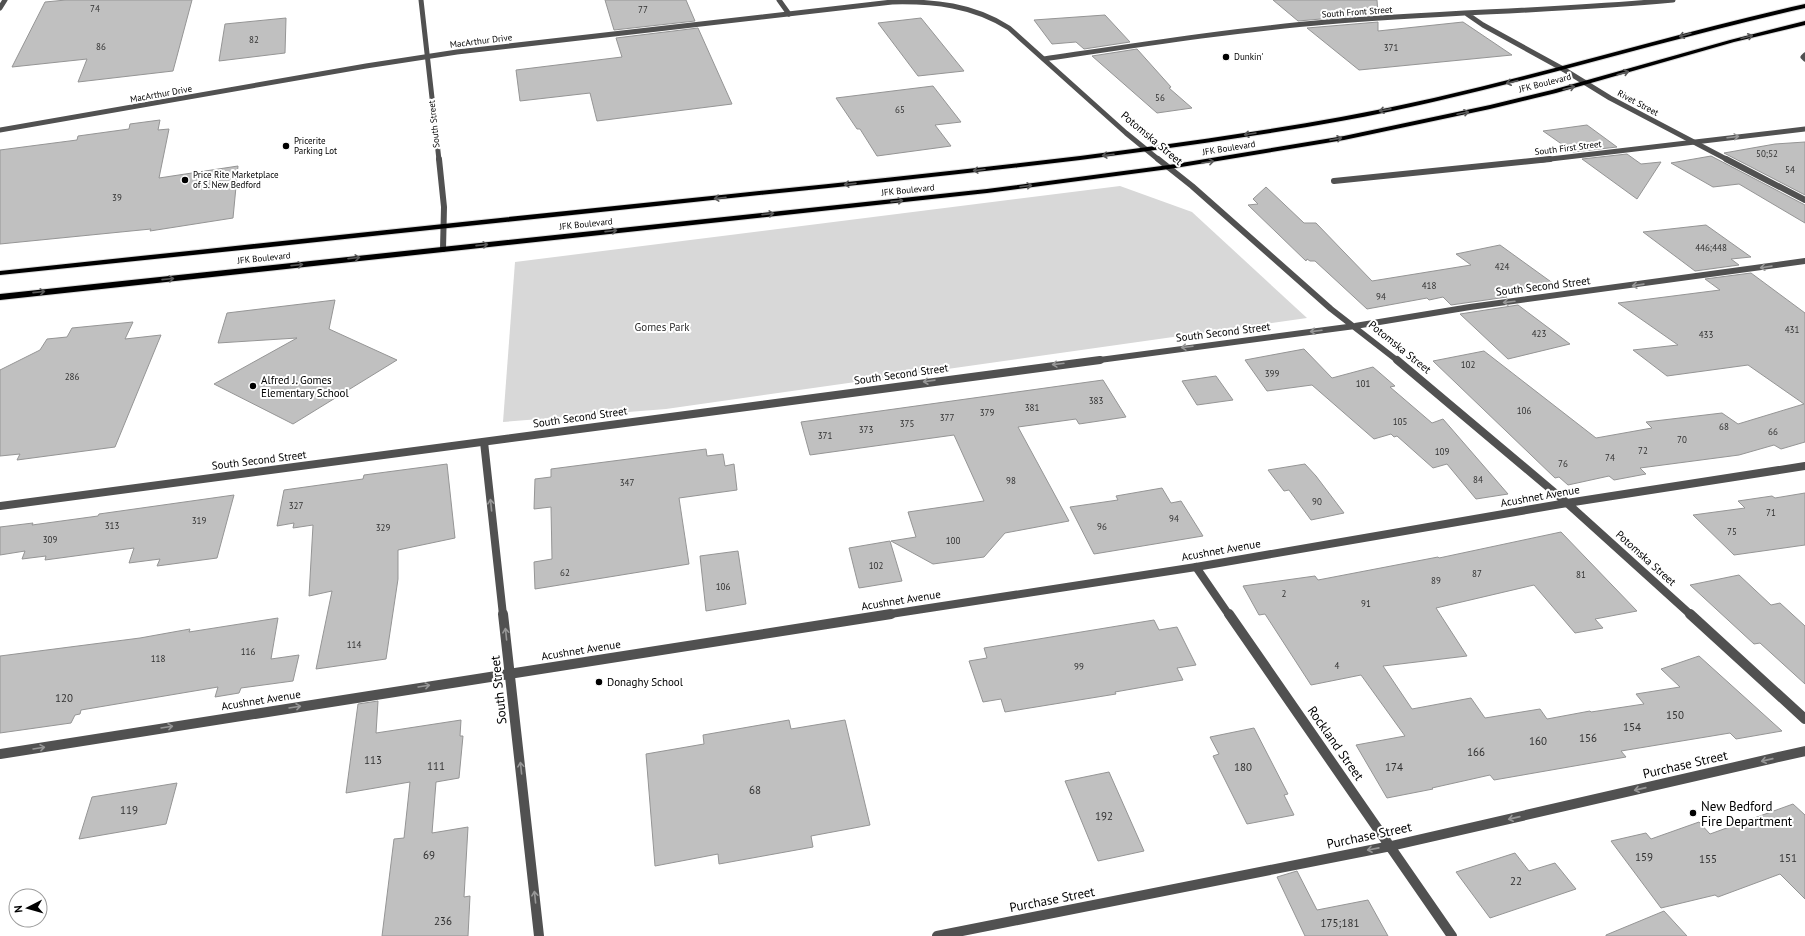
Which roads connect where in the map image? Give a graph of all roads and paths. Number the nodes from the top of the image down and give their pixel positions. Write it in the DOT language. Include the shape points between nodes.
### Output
graph roads {
  1 [pos="5,0"];
  2 [pos="422,0"];
  3 [pos="779,0"];
  4 [pos="1671,0"];
  5 [pos="1805,6"];
  6 [pos="0,8"];
  7 [pos="968,9"];
  8 [pos="789,14"];
  9 [pos="1467,14"];
  10 [pos="1805,23"];
  11 [pos="427,56"];
  12 [pos="1044,59"];
  13 [pos="1563,69"];
  14 [pos="1585,83"];
  15 [pos="1805,129"];
  16 [pos="0,130"];
  17 [pos="1695,142"];
  18 [pos="1147,149"];
  19 [pos="1169,168"];
  20 [pos="1334,181"];
  21 [pos="1805,200"];
  22 [pos="444,227"];
  23 [pos="443,249"];
  24 [pos="1805,261"];
  25 [pos="0,273"];
  26 [pos="0,297"];
  27 [pos="1355,326"];
  28 [pos="484,442"];
  29 [pos="1805,466"];
  30 [pos="1568,503"];
  31 [pos="0,506"];
  32 [pos="1196,567"];
  33 [pos="510,672"];
  34 [pos="1805,719"];
  35 [pos="1805,751"];
  36 [pos="0,754"];
  37 [pos="1391,846"];
  38 [pos="540,936"];
  39 [pos="937,936"];
  40 [pos="1452,936"];
  1 -- 6 [label="street"];
  2 -- 11 [label="street, South Street"];
  3 -- 8 [label="street"];
  4 -- 9 [label="street, South Front Street" via="1587,8"];
  5 -- 13 [label="main road, JFK Boulevard, one-way" via="1743,20"];
  7 -- 8 [label="street, MacArthur Drive" via="946,4 908,2"];
  7 -- 12 [label="street, Potomska Street" via="1001,22"];
  8 -- 11 [label="street, MacArthur Drive"];
  9 -- 12 [label="street, South Front Street" via="1361,19 1240,31"];
  9 -- 13 [label="street, Rivet Street"];
  14 -- 10 [label="main road, JFK Boulevard, one-way"];
  11 -- 16 [label="street, MacArthur Drive"];
  11 -- 22 [label="street, South Street"];
  12 -- 18 [label="street, Potomska Street"];
  13 -- 14 [label="street, Rivet Street"];
  13 -- 18 [label="main road, JFK Boulevard, one-way" via="1345,118"];
  14 -- 17 [label="street, Rivet Street"];
  19 -- 14 [label="main road, JFK Boulevard, one-way" via="1344,138 1490,107"];
  17 -- 15 [label="street, South First Street, one-way"];
  17 -- 20 [label="street, South First Street"];
  17 -- 21 [label="street, Rivet Street"];
  18 -- 19 [label="street, Potomska Street"];
  18 -- 22 [label="main road, JFK Boulevard, one-way" via="962,172"];
  23 -- 19 [label="main road, JFK Boulevard, one-way" via="979,192"];
  19 -- 27 [label="street, Potomska Street" via="1331,309"];
  22 -- 23 [label="street, South Street"];
  22 -- 25 [label="main road, JFK Boulevard"];
  26 -- 23 [label="main road, JFK Boulevard, one-way"];
  24 -- 27 [label="street, South Second Street, one-way" via="1470,307"];
  27 -- 28 [label="street, South Second Street, one-way"];
  27 -- 30 [label="street, Potomska Street"];
  28 -- 31 [label="street, South Second Street"];
  33 -- 28 [label="street, South Street, one-way"];
  29 -- 30 [label="street, Acushnet Avenue"];
  30 -- 32 [label="street, Acushnet Avenue"];
  30 -- 34 [label="street, Potomska Street"];
  32 -- 33 [label="street, Acushnet Avenue"];
  32 -- 37 [label="street, Rockland Street"];
  36 -- 33 [label="street, Acushnet Avenue, one-way"];
  38 -- 33 [label="street, South Street, one-way"];
  35 -- 37 [label="street, Purchase Street, one-way"];
  37 -- 39 [label="street, Purchase Street, one-way"];
  37 -- 40 [label="street, Rockland Street"];
}
